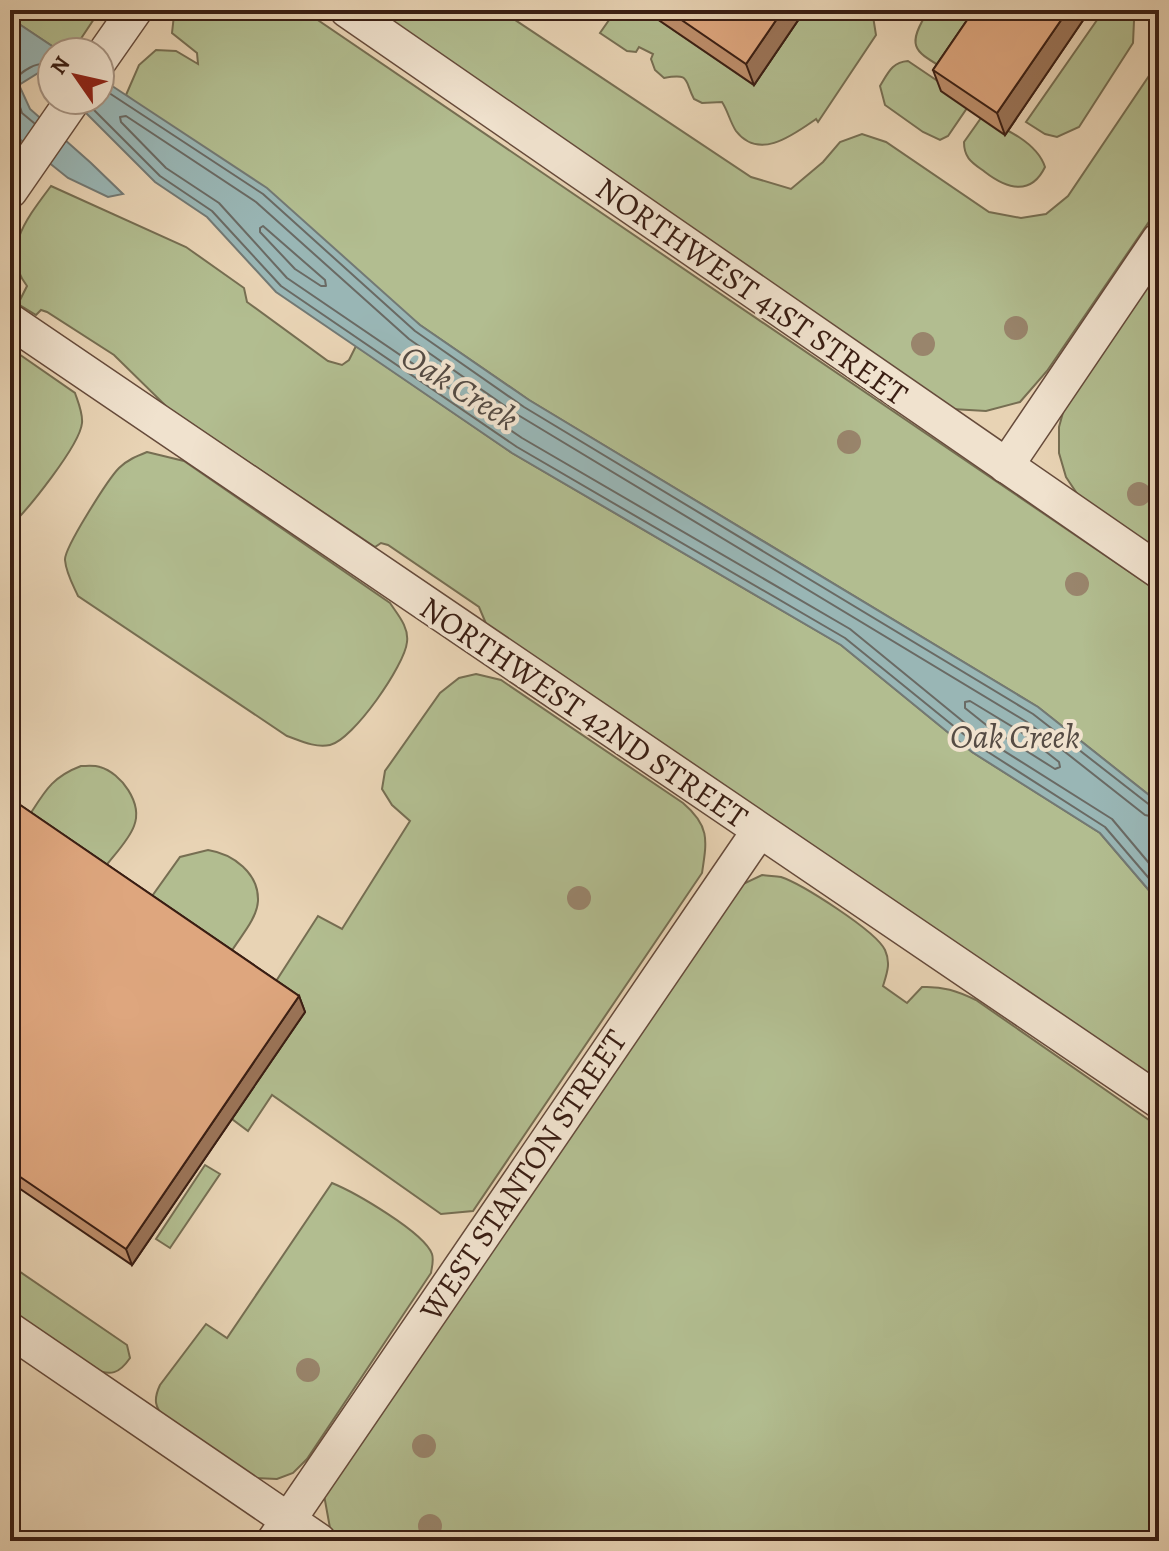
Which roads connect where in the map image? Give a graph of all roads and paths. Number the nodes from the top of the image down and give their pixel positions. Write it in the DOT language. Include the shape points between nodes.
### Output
graph roads {
  1 [pos="135,10"];
  2 [pos="347,10"];
  3 [pos="116,37"];
  4 [pos="62,116"];
  5 [pos="10,191"];
  6 [pos="1159,240"];
  7 [pos="10,321"];
  8 [pos="1006,466"];
  9 [pos="1159,571"];
  10 [pos="759,831"];
  11 [pos="1159,1101"];
  12 [pos="10,1330"];
  13 [pos="281,1530"];
  14 [pos="319,1541"];
  1 -- 3 [label="street"];
  2 -- 8 [label="street, NORTHWEST 41ST STREET"];
  4 -- 5 [label="street"];
  6 -- 8 [label="street"];
  7 -- 10 [label="street, NORTHWEST 42ND STREET"];
  8 -- 9 [label="street, NORTHWEST 41ST STREET"];
  10 -- 11 [label="street, NORTHWEST 42ND STREET"];
  10 -- 13 [label="street, WEST STANTON STREET"];
  12 -- 13 [label="street"];
  13 -- 14 [label="street"];
}
